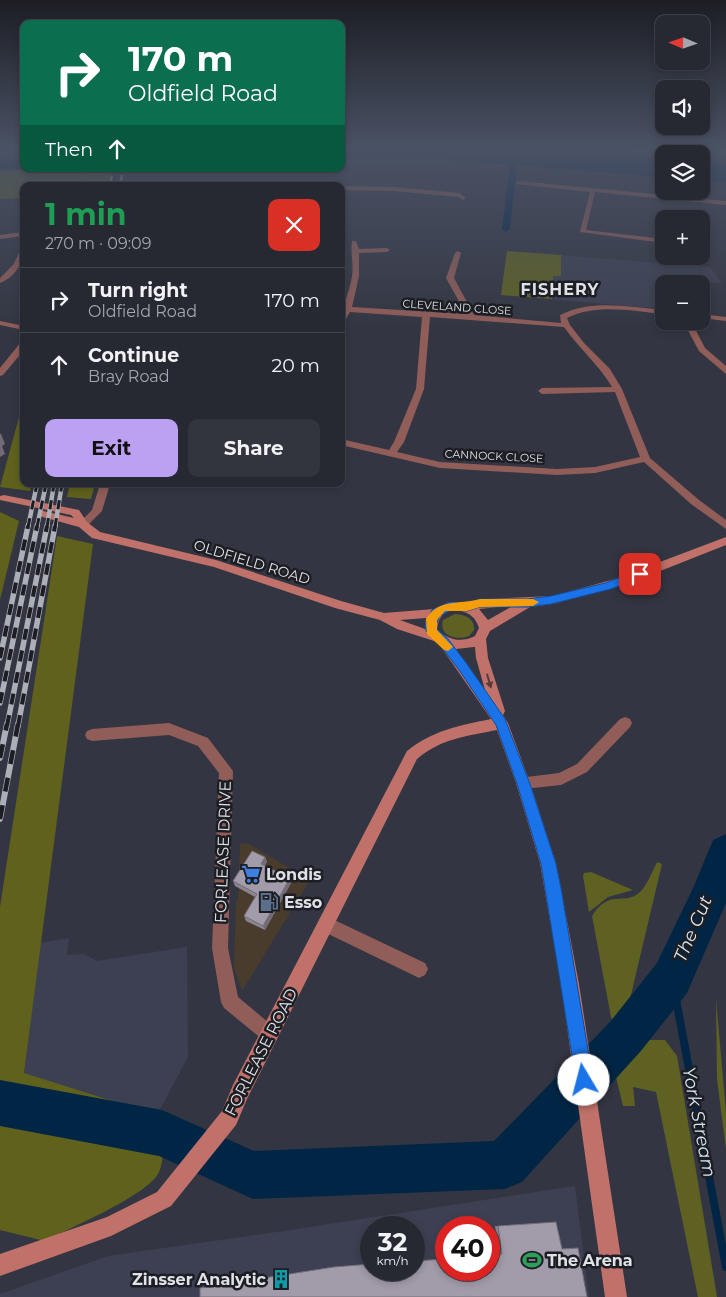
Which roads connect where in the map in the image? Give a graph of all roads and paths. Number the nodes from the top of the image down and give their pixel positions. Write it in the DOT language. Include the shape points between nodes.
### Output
graph roads {
  1 [pos="588,210"];
  2 [pos="20,234"];
  3 [pos="0,237"];
  4 [pos="655,239"];
  5 [pos="354,242"];
  6 [pos="387,250"];
  7 [pos="357,251"];
  8 [pos="458,253"];
  9 [pos="20,261"];
  10 [pos="0,282"];
  11 [pos="348,309"];
  12 [pos="655,311"];
  13 [pos="345,314"];
  14 [pos="426,316"];
  15 [pos="470,317"];
  16 [pos="710,317"];
  17 [pos="726,319"];
  18 [pos="0,323"];
  19 [pos="566,325"];
  20 [pos="20,327"];
  21 [pos="692,330"];
  22 [pos="20,349"];
  23 [pos="726,371"];
  24 [pos="0,373"];
  25 [pos="618,389"];
  26 [pos="542,391"];
  27 [pos="345,443"];
  28 [pos="391,454"];
  29 [pos="646,458"];
  30 [pos="104,487"];
  31 [pos="2,497"];
  32 [pos="83,524"];
  33 [pos="726,525"];
  34 [pos="726,541"];
  35 [pos="527,603"];
  36 [pos="467,607"];
  37 [pos="435,613"];
  38 [pos="384,616"];
  39 [pos="482,633"];
  40 [pos="440,639"];
  41 [pos="501,723"];
  42 [pos="625,723"];
  43 [pos="92,734"];
  44 [pos="523,784"];
  45 [pos="326,924"];
  46 [pos="419,969"];
  47 [pos="269,1034"];
  48 [pos="0,1265"];
  49 [pos="616,1297"];
  1 -- 4 [label="street" via="582,231"];
  2 -- 3 [label="street"];
  5 -- 7 [label="street"];
  6 -- 7 [label="street"];
  7 -- 11 [label="street" via="354,291"];
  8 -- 15 [label="street" via="450,278"];
  9 -- 10 [label="street"];
  11 -- 13 [label="street"];
  11 -- 14 [label="street, CLEVELAND CLOSE"];
  12 -- 19 [label="street" via="591,306 573,310 563,317"];
  14 -- 15 [label="street, CLEVELAND CLOSE"];
  14 -- 28 [label="street" via="420,389"];
  15 -- 19 [label="street, CLEVELAND CLOSE"];
  16 -- 17 [label="street"];
  18 -- 20 [label="street"];
  19 -- 25 [label="street" via="607,371"];
  21 -- 23 [label="street" via="702,349"];
  22 -- 24 [label="street"];
  25 -- 26 [label="street"];
  25 -- 29 [label="street"];
  27 -- 28 [label="street, CANNOCK CLOSE"];
  28 -- 29 [label="street, CANNOCK CLOSE" via="440,465 557,472 595,470"];
  29 -- 33 [label="street"];
  30 -- 32 [label="street" via="97,512"];
  31 -- 32 [label="main road, OLDFIELD ROAD" via="16,508"];
  32 -- 38 [label="main road, OLDFIELD ROAD" via="96,535 216,564 339,605"];
  34 -- 35 [label="main road" via="607,587"];
  35 -- 36 [label="main road" via="480,603"];
  35 -- 39 [label="main road"];
  36 -- 37 [label="main road" via="450,606"];
  36 -- 39 [label="main road" via="482,617"];
  37 -- 38 [label="main road"];
  37 -- 40 [label="main road" via="431,631"];
  38 -- 40 [label="main road, OLDFIELD ROAD" via="401,626"];
  39 -- 40 [label="main road" via="466,645"];
  39 -- 41 [label="main road, one-way" via="482,658"];
  40 -- 41 [label="main road"];
  41 -- 44 [label="main road"];
  41 -- 45 [label="main road, FORLEASE ROAD" via="436,738 423,744 412,755"];
  42 -- 44 [label="street" via="582,768 561,779"];
  43 -- 47 [label="street, FORLEASE DRIVE" via="169,729 203,742 226,771 220,948 230,1002"];
  44 -- 49 [label="main road" via="548,864 570,984"];
  45 -- 46 [label="street"];
  45 -- 47 [label="main road, FORLEASE ROAD"];
  47 -- 48 [label="main road, FORLEASE ROAD" via="229,1118 164,1199 111,1226"];
}
